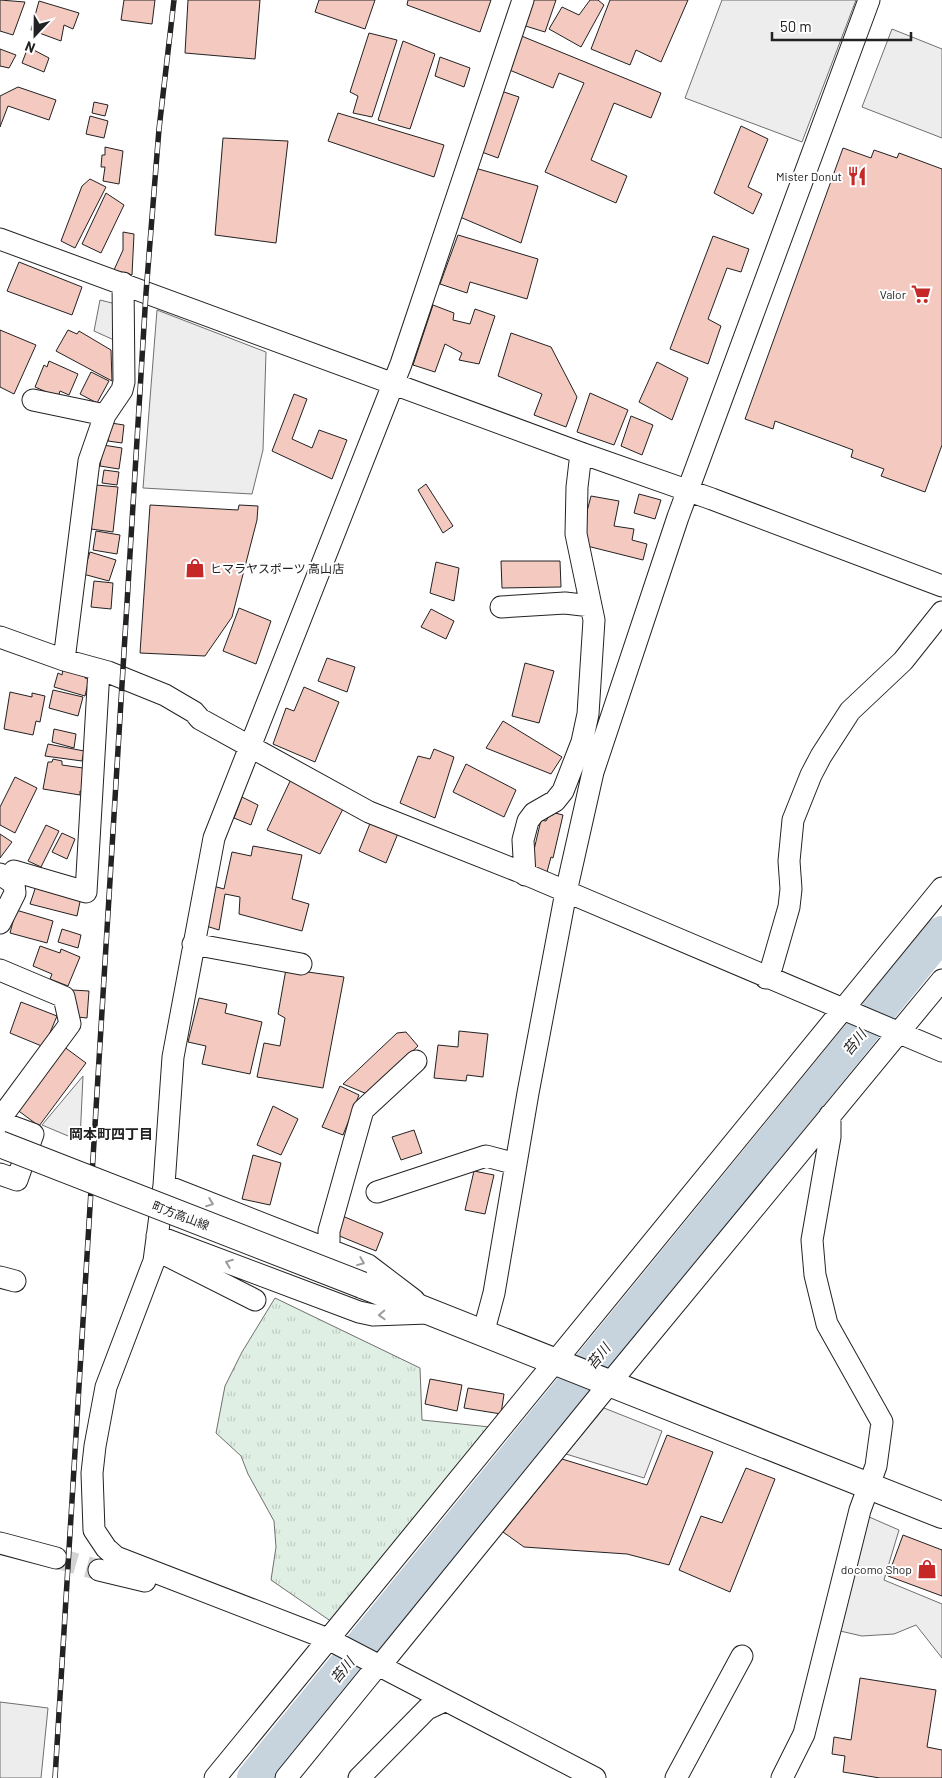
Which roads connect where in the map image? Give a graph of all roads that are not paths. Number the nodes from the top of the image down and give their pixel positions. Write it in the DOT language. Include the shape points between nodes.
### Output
graph roads {
  1 [pos="522,0"];
  2 [pos="869,0"];
  3 [pos="0,239"];
  4 [pos="123,283"];
  5 [pos="394,383"];
  6 [pos="33,400"];
  7 [pos="105,415"];
  8 [pos="581,454"];
  9 [pos="689,491"];
  10 [pos="942,586"];
  11 [pos="591,606"];
  12 [pos="501,607"];
  13 [pos="942,612"];
  14 [pos="0,637"];
  15 [pos="64,660"];
  16 [pos="99,670"];
  17 [pos="250,745"];
  18 [pos="525,875"];
  19 [pos="3,876"];
  20 [pos="942,888"];
  21 [pos="566,892"];
  22 [pos="0,923"];
  23 [pos="193,944"];
  24 [pos="301,964"];
  25 [pos="0,970"];
  26 [pos="766,978"];
  27 [pos="942,980"];
  28 [pos="846,1010"];
  29 [pos="895,1031"];
  30 [pos="942,1051"];
  31 [pos="416,1061"];
  32 [pos="830,1115"];
  33 [pos="0,1121"];
  34 [pos="0,1144"];
  35 [pos="516,1164"];
  36 [pos="0,1174"];
  37 [pos="164,1185"];
  38 [pos="377,1192"];
  39 [pos="156,1243"];
  40 [pos="329,1249"];
  41 [pos="255,1300"];
  42 [pos="431,1313"];
  43 [pos="483,1334"];
  44 [pos="556,1363"];
  45 [pos="607,1383"];
  46 [pos="870,1487"];
  47 [pos="942,1515"];
  48 [pos="0,1530"];
  49 [pos="0,1543"];
  50 [pos="99,1570"];
  51 [pos="199,1590"];
  52 [pos="331,1640"];
  53 [pos="742,1656"];
  54 [pos="377,1665"];
  55 [pos="444,1701"];
  56 [pos="215,1778"];
  57 [pos="286,1778"];
  58 [pos="358,1778"];
  59 [pos="595,1778"];
  60 [pos="676,1778"];
  61 [pos="782,1778"];
  1 -- 5 [label="street"];
  2 -- 9 [label="street"];
  3 -- 4 [label="street"];
  4 -- 5 [label="street"];
  4 -- 7 [label="street" via="125,370 122,390"];
  5 -- 8 [label="street"];
  5 -- 17 [label="street"];
  6 -- 7 [label="street"];
  7 -- 15 [label="street" via="89,461"];
  8 -- 9 [label="street"];
  8 -- 11 [label="street" via="576,534"];
  9 -- 10 [label="street"];
  9 -- 21 [label="street" via="593,772"];
  11 -- 12 [label="street" via="565,603"];
  11 -- 18 [label="street" via="593,648 588,714 582,742 563,791 528,821 523,840"];
  13 -- 26 [label="street" via="903,661 850,711 811,775 793,820 789,907"];
  14 -- 15 [label="street"];
  15 -- 16 [label="street"];
  16 -- 17 [label="street" via="165,695 200,719"];
  16 -- 19 [label="street" via="86,892 14,871"];
  17 -- 18 [label="street" via="369,812"];
  17 -- 23 [label="street" via="214,838"];
  18 -- 21 [label="street"];
  19 -- 22 [label="street" via="14,884 15,893"];
  20 -- 28 [label="street"];
  21 -- 26 [label="street"];
  21 -- 35 [label="street"];
  23 -- 24 [label="street"];
  23 -- 37 [label="street" via="173,1057"];
  25 -- 33 [label="street" via="64,997 70,1024"];
  26 -- 28 [label="street"];
  27 -- 29 [label="street"];
  28 -- 29 [label="street"];
  28 -- 44 [label="street"];
  29 -- 30 [label="street"];
  29 -- 32 [label="street"];
  31 -- 40 [label="street" via="363,1110 328,1231"];
  32 -- 45 [label="street"];
  32 -- 46 [label="street" via="830,1137 812,1240 815,1275 827,1324 882,1422"];
  33 -- 36 [label="street" via="33,1134 17,1180"];
  34 -- 42 [label="main road, 町方高山線, bridge"];
  35 -- 38 [label="street" via="486,1156"];
  35 -- 43 [label="street" via="494,1293"];
  37 -- 39 [label="street"];
  37 -- 40 [label="street, one-way"];
  39 -- 41 [label="street"];
  42 -- 39 [label="street, one-way" via="373,1315 359,1312"];
  39 -- 51 [label="street" via="148,1279 116,1356 100,1415 92,1473 94,1530 116,1558"];
  40 -- 42 [label="street, one-way" via="368,1265"];
  42 -- 43 [label="main road, 町方高山線"];
  43 -- 44 [label="main road, 町方高山線"];
  44 -- 45 [label="main road"];
  44 -- 52 [label="street"];
  45 -- 46 [label="main road"];
  45 -- 54 [label="street"];
  46 -- 47 [label="main road"];
  46 -- 61 [label="street" via="860,1510 804,1734"];
  48 -- 49 [label="street" via="52,1551"];
  50 -- 51 [label="street"];
  51 -- 52 [label="street"];
  52 -- 54 [label="street"];
  52 -- 56 [label="street"];
  53 -- 60 [label="street"];
  54 -- 55 [label="street"];
  54 -- 57 [label="street"];
  55 -- 58 [label="street" via="427,1709"];
  55 -- 59 [label="street"];
}
